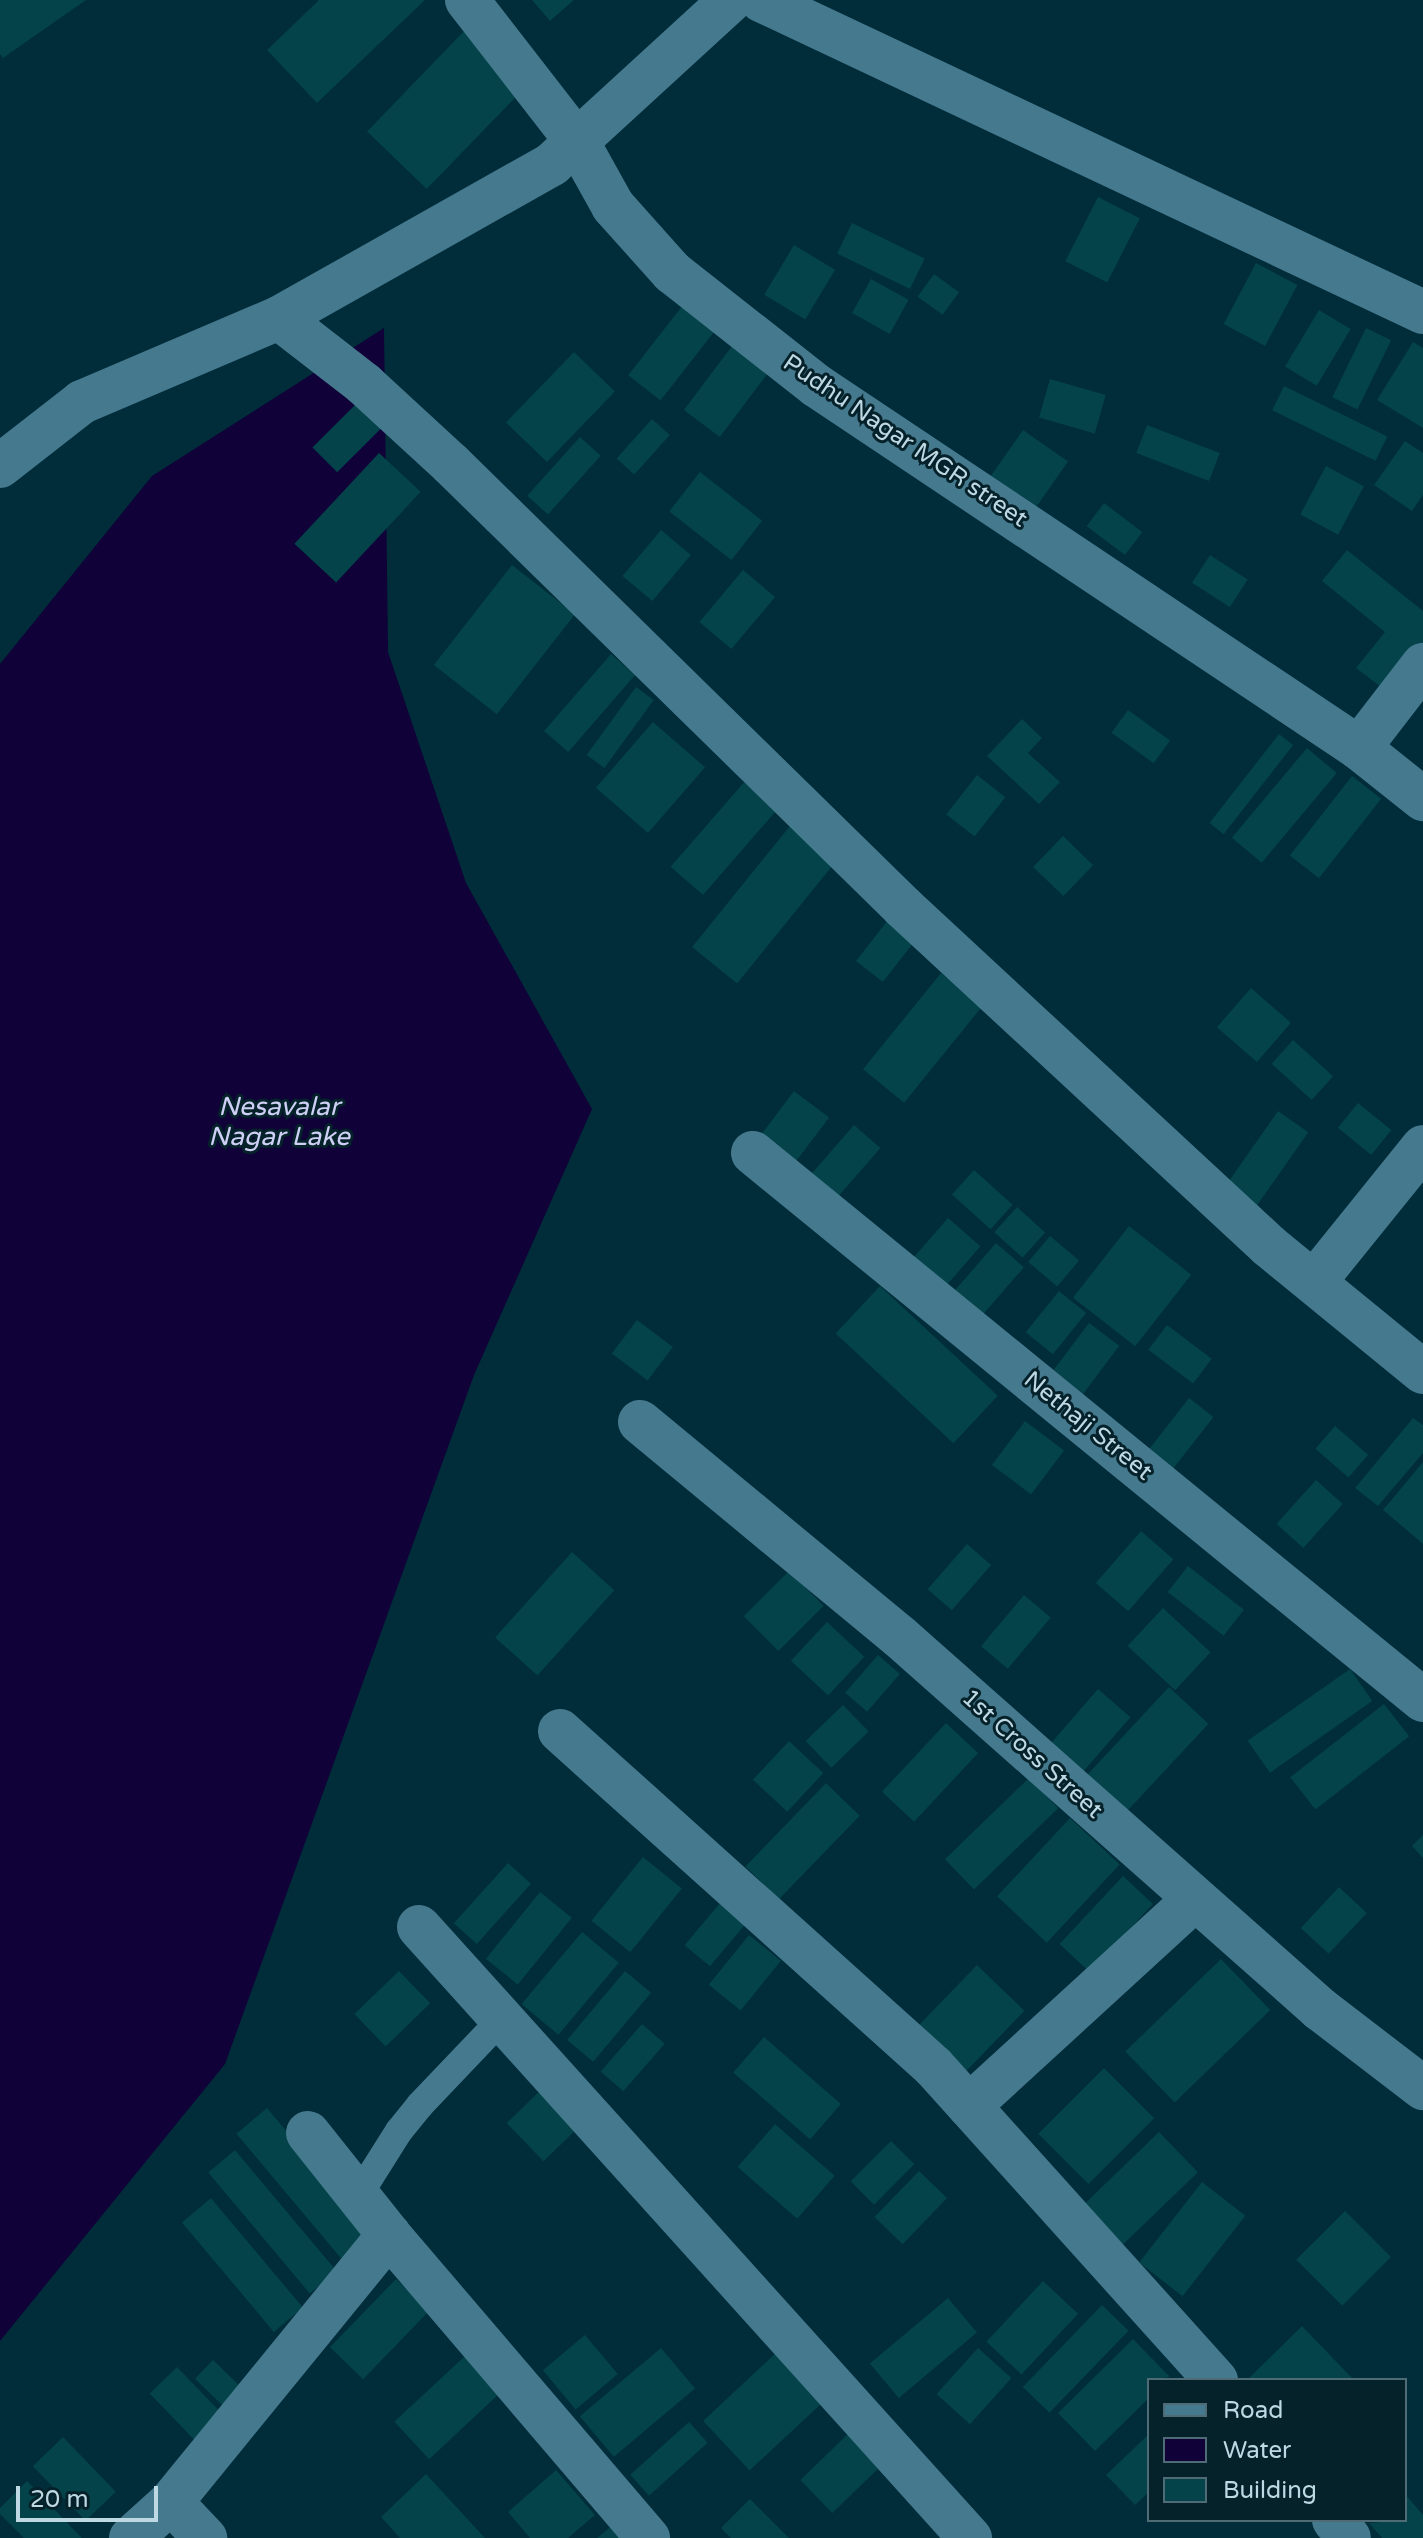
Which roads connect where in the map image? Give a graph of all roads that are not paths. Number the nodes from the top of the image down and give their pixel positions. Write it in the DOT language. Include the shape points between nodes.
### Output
graph roads {
  1 [pos="467,0"];
  2 [pos="731,0"];
  3 [pos="761,0"];
  4 [pos="578,143"];
  5 [pos="1423,312"];
  6 [pos="279,318"];
  7 [pos="0,466"];
  8 [pos="1423,665"];
  9 [pos="1359,748"];
  10 [pos="1423,799"];
  11 [pos="1423,1147"];
  12 [pos="753,1153"];
  13 [pos="1315,1281"];
  14 [pos="1423,1372"];
  15 [pos="640,1422"];
  16 [pos="1423,1700"];
  17 [pos="560,1731"];
  18 [pos="1195,1899"];
  19 [pos="419,1927"];
  20 [pos="502,2019"];
  21 [pos="1423,2088"];
  22 [pos="969,2106"];
  23 [pos="308,2133"];
  24 [pos="358,2196"];
  25 [pos="389,2235"];
  26 [pos="1214,2378"];
  27 [pos="171,2502"];
  28 [pos="1336,2522"];
  29 [pos="131,2538"];
  30 [pos="205,2538"];
  31 [pos="648,2538"];
  32 [pos="970,2538"];
  33 [pos="1349,2538"];
  1 -- 4 [label="street, Pudhu Nagar MGR street"];
  2 -- 4 [label="street"];
  3 -- 5 [label="street"];
  4 -- 6 [label="street" via="552,164"];
  4 -- 9 [label="street, Pudhu Nagar MGR street" via="613,206 672,272 805,377"];
  6 -- 7 [label="street" via="82,402"];
  6 -- 13 [label="street" via="364,384 451,464 903,907 1269,1246"];
  8 -- 9 [label="street"];
  9 -- 10 [label="street, Pudhu Nagar MGR street"];
  11 -- 13 [label="street"];
  12 -- 16 [label="street, Nethaji Street"];
  13 -- 14 [label="street"];
  15 -- 18 [label="street, 1st Cross Street" via="900,1637"];
  17 -- 22 [label="street" via="933,2066"];
  18 -- 21 [label="street, 1st Cross Street" via="1320,2009"];
  18 -- 22 [label="street"];
  19 -- 20 [label="street"];
  20 -- 24 [label="lane" via="420,2105"];
  20 -- 32 [label="street"];
  22 -- 26 [label="street"];
  23 -- 24 [label="street"];
  24 -- 25 [label="street"];
  25 -- 27 [label="street"];
  25 -- 31 [label="street"];
  27 -- 29 [label="street"];
  27 -- 30 [label="street"];
  28 -- 33 [label="street"];
}
